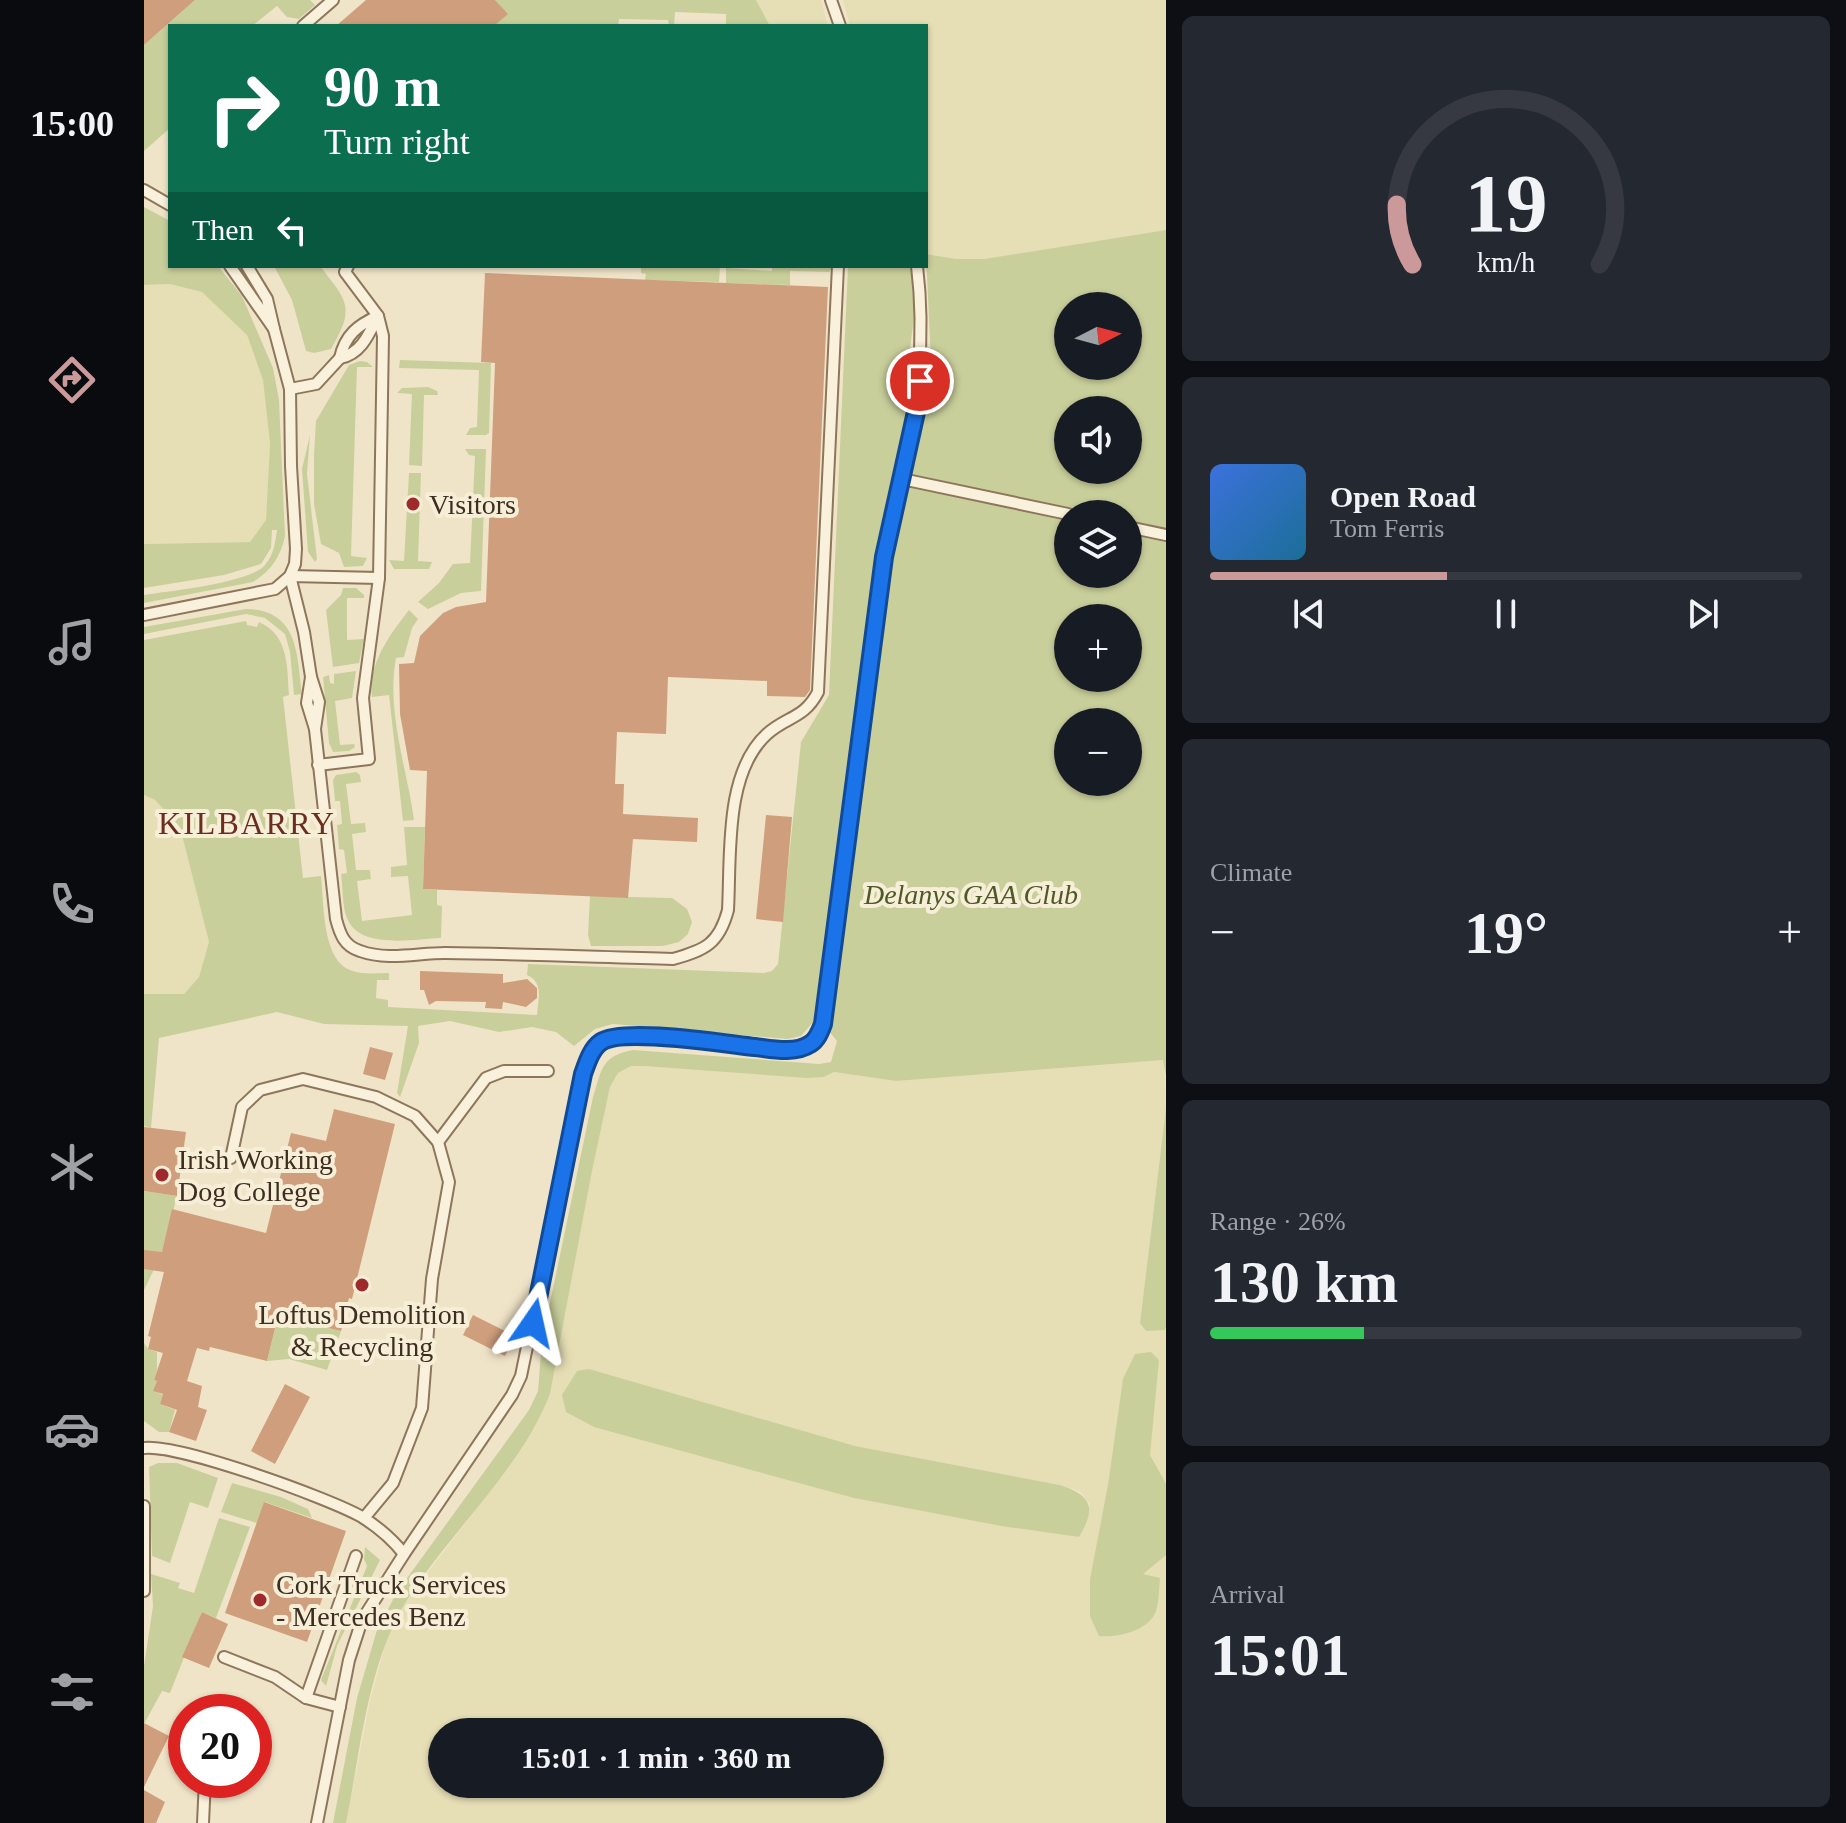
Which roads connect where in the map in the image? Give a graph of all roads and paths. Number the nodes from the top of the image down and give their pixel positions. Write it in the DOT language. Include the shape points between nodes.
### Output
graph roads {
  1 [pos="333,0"];
  2 [pos="831,0"];
  3 [pos="305,24"];
  4 [pos="839,24"];
  5 [pos="144,190"];
  6 [pos="168,204"];
  7 [pos="231,268"];
  8 [pos="248,268"];
  9 [pos="344,268"];
  10 [pos="838,268"];
  11 [pos="917,268"];
  12 [pos="378,316"];
  13 [pos="274,329"];
  14 [pos="290,389"];
  15 [pos="902,479"];
  16 [pos="1054,511"];
  17 [pos="1142,530"];
  18 [pos="1166,535"];
  19 [pos="290,576"];
  20 [pos="379,578"];
  21 [pos="144,615"];
  22 [pos="318,765"];
  23 [pos="548,1071"];
  24 [pos="438,1142"];
  25 [pos="231,1158"];
  26 [pos="144,1448"];
  27 [pos="144,1506"];
  28 [pos="364,1518"];
  29 [pos="404,1554"];
  30 [pos="356,1556"];
  31 [pos="144,1591"];
  32 [pos="224,1657"];
  33 [pos="306,1698"];
  34 [pos="340,1707"];
  35 [pos="204,1798"];
  36 [pos="203,1823"];
  37 [pos="317,1823"];
  1 -- 3 [label="lane"];
  2 -- 4 [label="lane"];
  5 -- 6 [label="lane"];
  7 -- 13 [label="lane"];
  8 -- 13 [label="lane" via="267,299"];
  9 -- 12 [label="lane"];
  10 -- 22 [label="lane" via="818,692 810,708 767,734 750,755 735,790 728,910 712,943 673,959 440,953 390,957 349,947 336,919"];
  11 -- 15 [label="lane" via="920,381"];
  12 -- 14 [label="lane" via="358,326 340,358 316,384"];
  12 -- 20 [label="lane" via="384,362"];
  13 -- 14 [label="lane"];
  14 -- 19 [label="lane" via="296,549"];
  15 -- 16 [label="lane"];
  15 -- 29 [label="lane" via="884,557 820,1033 800,1049 779,1050 616,1037 601,1042 590,1055 521,1376"];
  17 -- 18 [label="lane"];
  19 -- 20 [label="lane"];
  19 -- 21 [label="lane" via="275,589"];
  19 -- 22 [label="lane" via="311,677 307,703"];
  20 -- 22 [label="lane" via="363,698 369,759"];
  23 -- 24 [label="lane" via="504,1071 486,1078"];
  24 -- 25 [label="lane" via="415,1116 376,1097 303,1079 260,1090 242,1107"];
  24 -- 28 [label="lane" via="449,1182 432,1279 422,1408 393,1483"];
  26 -- 28 [label="lane" via="197,1457 326,1499"];
  27 -- 31 [label="lane"];
  28 -- 29 [label="lane"];
  29 -- 34 [label="lane" via="362,1620"];
  30 -- 33 [label="lane"];
  32 -- 33 [label="lane" via="275,1677"];
  33 -- 34 [label="lane"];
  34 -- 37 [label="lane"];
  35 -- 36 [label="lane"];
}
